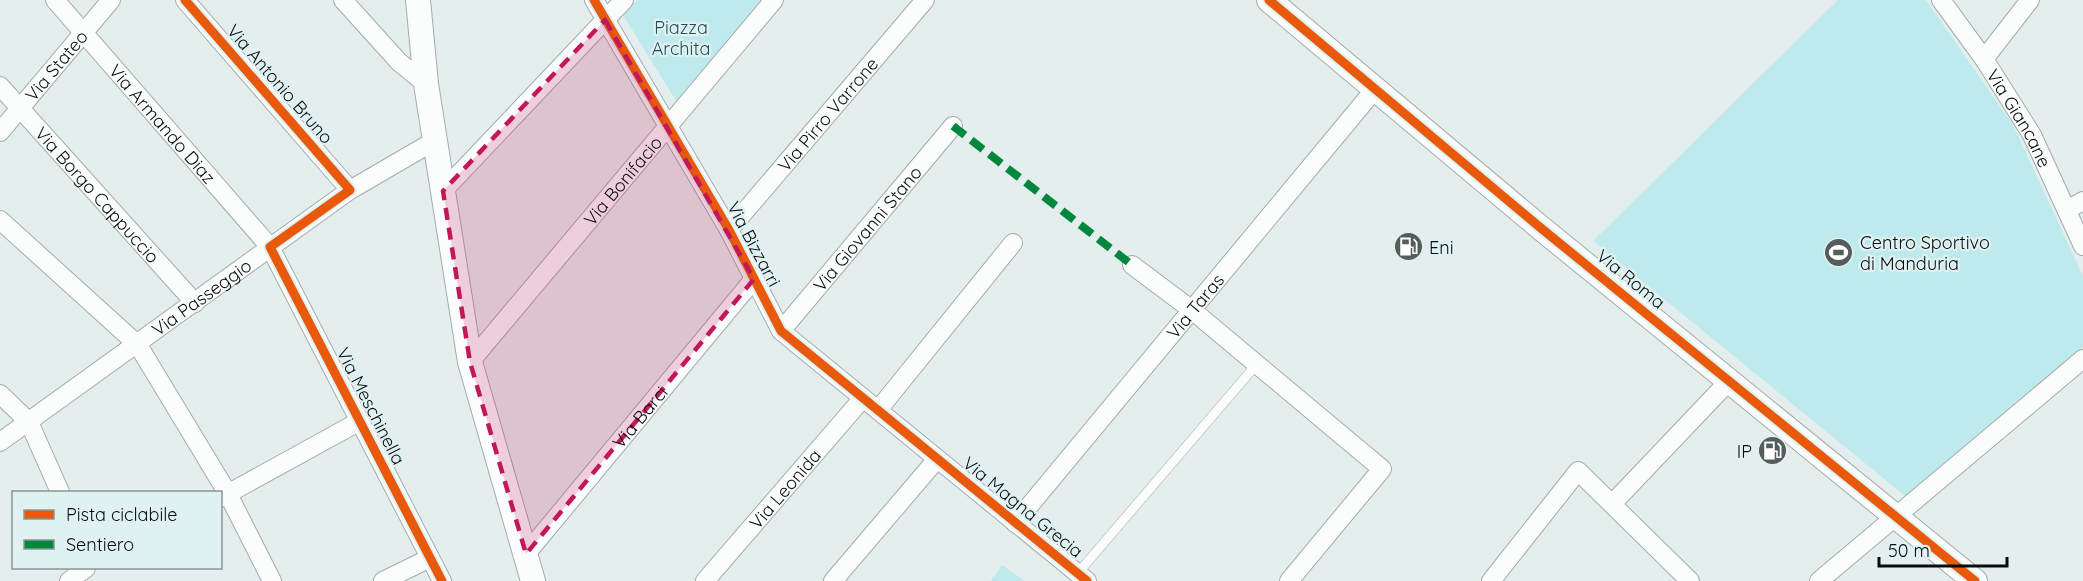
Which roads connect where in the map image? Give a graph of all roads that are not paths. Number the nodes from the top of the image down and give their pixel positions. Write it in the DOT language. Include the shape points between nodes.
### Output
graph roads {
  1 [pos="55,0"];
  2 [pos="111,0"];
  3 [pos="185,0"];
  4 [pos="343,0"];
  5 [pos="418,0"];
  6 [pos="594,0"];
  7 [pos="624,0"];
  8 [pos="774,0"];
  9 [pos="925,0"];
  10 [pos="1269,0"];
  11 [pos="1941,0"];
  12 [pos="2030,0"];
  13 [pos="605,20"];
  14 [pos="84,34"];
  15 [pos="1984,59"];
  16 [pos="426,84"];
  17 [pos="0,86"];
  18 [pos="1375,89"];
  19 [pos="20,108"];
  20 [pos="953,126"];
  21 [pos="668,127"];
  22 [pos="0,132"];
  23 [pos="435,140"];
  24 [pos="350,190"];
  25 [pos="443,191"];
  26 [pos="2083,201"];
  27 [pos="2067,210"];
  28 [pos="0,220"];
  29 [pos="729,230"];
  30 [pos="1013,243"];
  31 [pos="2083,246"];
  32 [pos="270,247"];
  33 [pos="1132,265"];
  34 [pos="754,279"];
  35 [pos="195,303"];
  36 [pos="1192,310"];
  37 [pos="781,331"];
  38 [pos="138,345"];
  39 [pos="2083,360"];
  40 [pos="470,362"];
  41 [pos="1256,365"];
  42 [pos="1730,380"];
  43 [pos="0,394"];
  44 [pos="863,398"];
  45 [pos="878,410"];
  46 [pos="360,421"];
  47 [pos="29,422"];
  48 [pos="0,442"];
  49 [pos="937,459"];
  50 [pos="60,491"];
  51 [pos="221,491"];
  52 [pos="224,496"];
  53 [pos="1612,504"];
  54 [pos="1898,516"];
  55 [pos="1016,523"];
  56 [pos="526,554"];
  57 [pos="430,558"];
  58 [pos="84,569"];
  59 [pos="1083,577"];
  60 [pos="69,581"];
  61 [pos="272,581"];
  62 [pos="383,581"];
  63 [pos="442,581"];
  64 [pos="533,581"];
  65 [pos="705,581"];
  66 [pos="833,581"];
  67 [pos="1289,581"];
  68 [pos="1491,581"];
  69 [pos="1690,581"];
  70 [pos="1819,581"];
  71 [pos="1975,581"];
  1 -- 14 [label="street, Via Armando Diaz"];
  2 -- 14 [label="street, Via Stateo"];
  3 -- 24 [label="street, Via Antonio Bruno"];
  4 -- 16 [label="street" via="399,62"];
  5 -- 16 [label="street"];
  6 -- 13 [label="street, Via Bizzarri"];
  7 -- 13 [label="street"];
  8 -- 21 [label="street, Via Bonifacio"];
  9 -- 29 [label="street, Via Pirro Varrone"];
  10 -- 18 [label="street, Via Roma"];
  11 -- 15 [label="street, Via Giancane"];
  12 -- 15 [label="street"];
  13 -- 21 [label="street, Via Bizzarri"];
  13 -- 25 [label="street"];
  14 -- 19 [label="street, Via Stateo"];
  14 -- 32 [label="street, Via Armando Diaz"];
  15 -- 27 [label="street, Via Giancane" via="2032,135"];
  16 -- 23 [label="street"];
  17 -- 19 [label="street, Via Borgo Cappuccio"];
  18 -- 36 [label="street, Via Taras"];
  18 -- 42 [label="street, Via Roma"];
  19 -- 22 [label="street, Via Stateo"];
  19 -- 35 [label="street, Via Borgo Cappuccio"];
  20 -- 37 [label="street, Via Giovanni Stano"];
  21 -- 29 [label="street, Via Bizzarri"];
  21 -- 40 [label="street, Via Bonifacio"];
  23 -- 24 [label="street, Via Passeggio"];
  23 -- 25 [label="street"];
  24 -- 32 [label="street, Via Passeggio"];
  25 -- 40 [label="street"];
  26 -- 27 [label="street"];
  27 -- 31 [label="street, Via Giancane"];
  28 -- 38 [label="street"];
  29 -- 34 [label="street, Via Bizzarri"];
  30 -- 45 [label="street"];
  32 -- 35 [label="street, Via Passeggio"];
  32 -- 46 [label="street, Via Meschinella"];
  33 -- 36 [label="street"];
  34 -- 37 [label="street, Via Bizzarri"];
  34 -- 56 [label="street, Via Barci"];
  35 -- 38 [label="street, Via Passeggio"];
  36 -- 41 [label="street"];
  36 -- 55 [label="street, Via Taras"];
  37 -- 44 [label="street, Via Bizzarri"];
  38 -- 47 [label="street, Via Passeggio"];
  38 -- 51 [label="street"];
  39 -- 54 [label="street"];
  40 -- 56 [label="street"];
  41 -- 59 [label="lane"];
  41 -- 67 [label="street" via="1382,469"];
  42 -- 53 [label="street"];
  42 -- 54 [label="street, Via Roma"];
  43 -- 47 [label="street"];
  44 -- 45 [label="street, Via Bizzarri"];
  44 -- 65 [label="street, Via Leonida"];
  45 -- 49 [label="street, Via Bizzarri"];
  46 -- 52 [label="street"];
  46 -- 57 [label="street, Via Meschinella"];
  47 -- 48 [label="street, Via Passeggio"];
  47 -- 50 [label="street"];
  49 -- 55 [label="street, Via Magna Grecia"];
  49 -- 66 [label="street"];
  52 -- 61 [label="street"];
  53 -- 68 [label="street" via="1578,471"];
  53 -- 69 [label="street"];
  54 -- 70 [label="street"];
  54 -- 71 [label="street, Via Roma"];
  55 -- 59 [label="street, Via Magna Grecia"];
  56 -- 64 [label="street"];
  57 -- 62 [label="street"];
  57 -- 63 [label="street, Via Meschinella"];
  58 -- 60 [label="street"];
}
